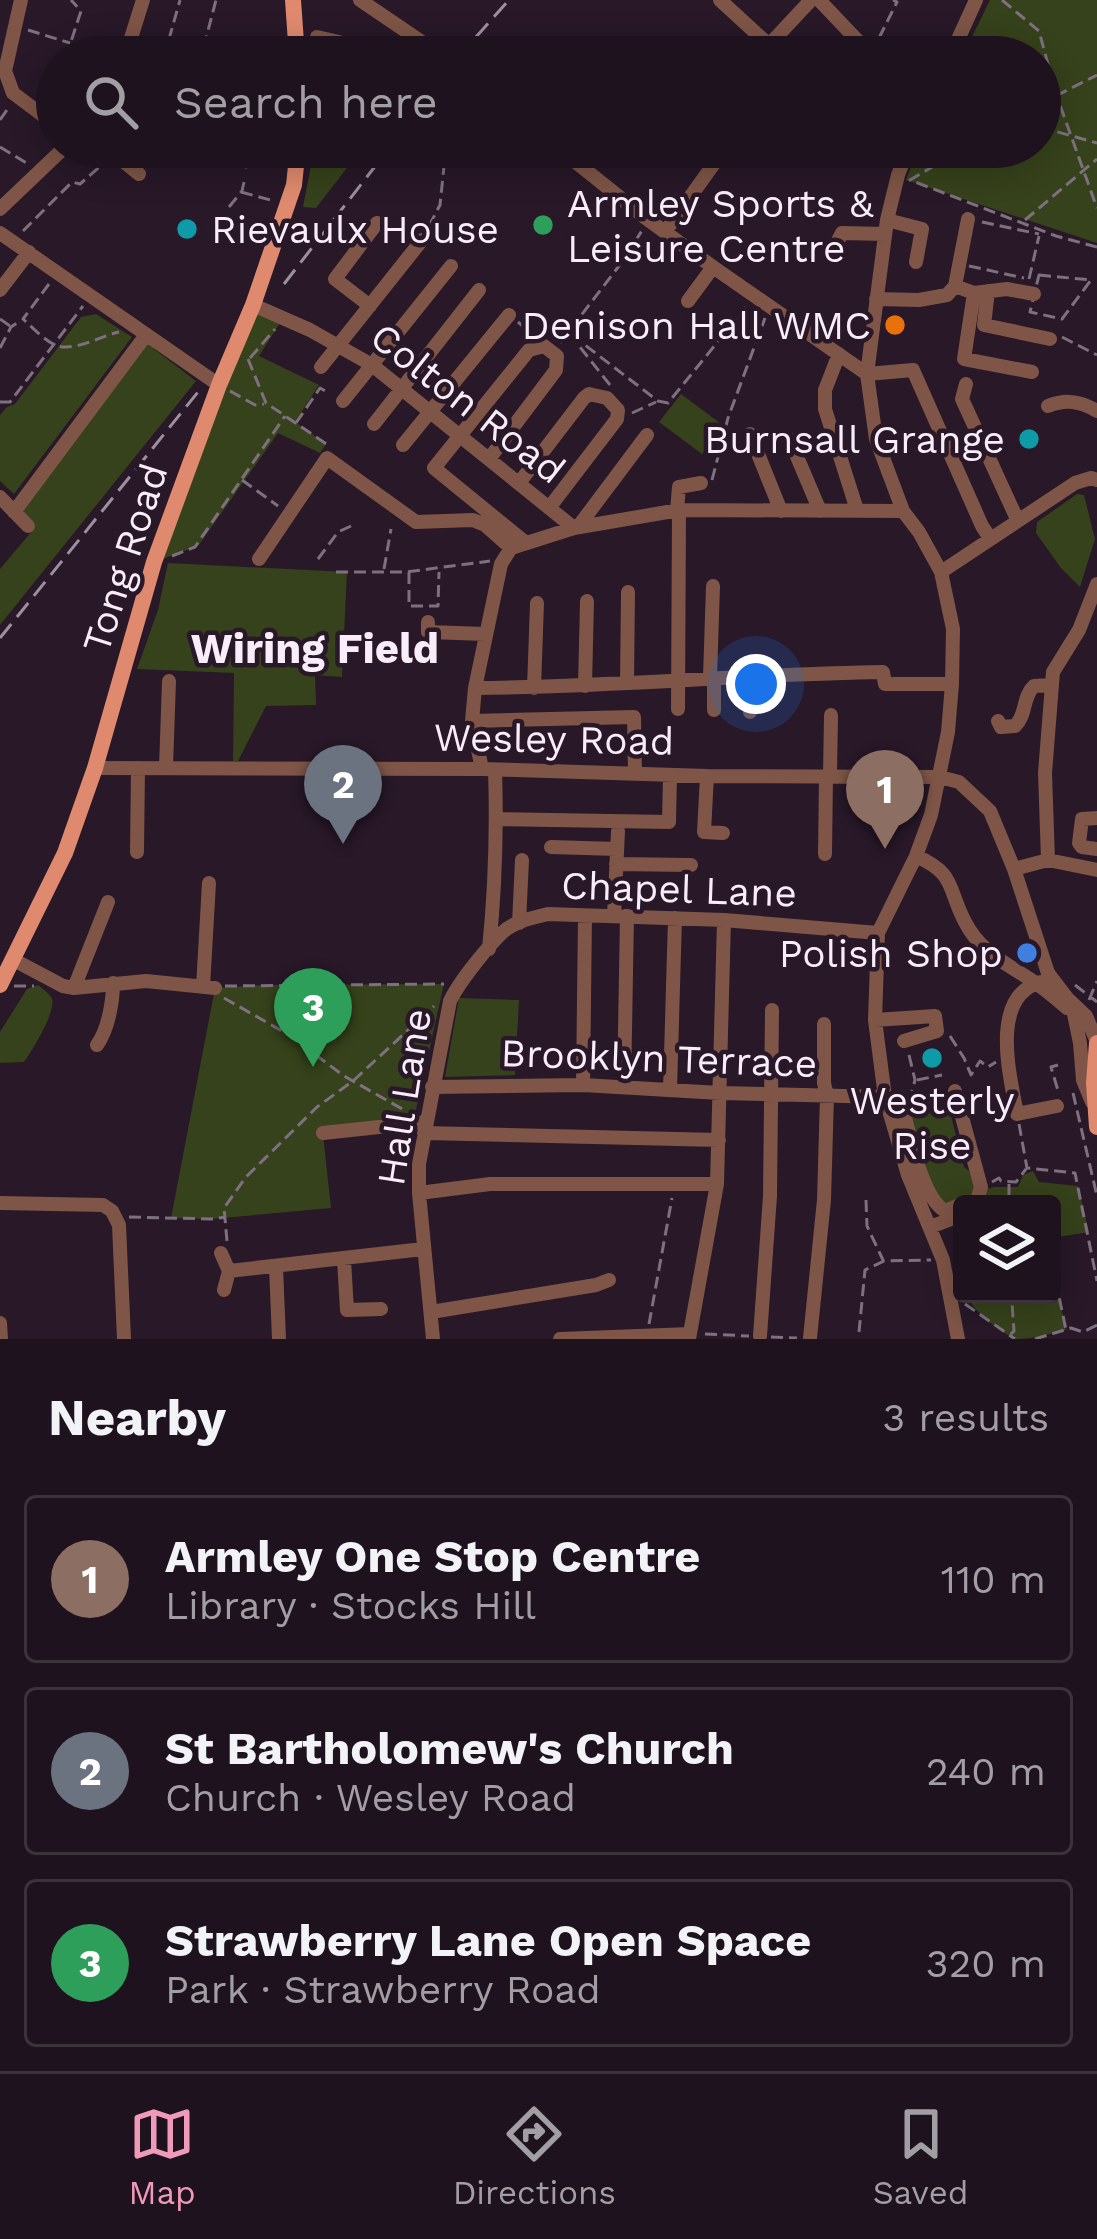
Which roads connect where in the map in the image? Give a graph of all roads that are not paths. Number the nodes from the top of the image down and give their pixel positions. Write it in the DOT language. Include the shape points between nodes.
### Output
graph roads {
  1 [pos="21,0"];
  2 [pos="143,0"];
  3 [pos="293,0"];
  4 [pos="360,0"];
  5 [pos="720,0"];
  6 [pos="783,0"];
  7 [pos="815,0"];
  8 [pos="976,0"];
  9 [pos="383,6"];
  10 [pos="798,13"];
  11 [pos="132,36"];
  12 [pos="296,36"];
  13 [pos="417,36"];
  14 [pos="752,36"];
  15 [pos="779,36"];
  16 [pos="853,36"];
  17 [pos="960,36"];
  18 [pos="36,110"];
  19 [pos="43,168"];
  20 [pos="132,168"];
  21 [pos="296,168"];
  22 [pos="583,168"];
  23 [pos="710,168"];
  24 [pos="901,168"];
  25 [pos="139,174"];
  26 [pos="0,209"];
  27 [pos="968,219"];
  28 [pos="377,223"];
  29 [pos="886,227"];
  30 [pos="665,232"];
  31 [pos="6,237"];
  32 [pos="422,240"];
  33 [pos="29,253"];
  34 [pos="832,253"];
  35 [pos="916,262"];
  36 [pos="451,266"];
  37 [pos="713,267"];
  38 [pos="1034,284"];
  39 [pos="955,286"];
  40 [pos="0,290"];
  41 [pos="479,290"];
  42 [pos="981,292"];
  43 [pos="876,299"];
  44 [pos="688,301"];
  45 [pos="253,305"];
  46 [pos="370,306"];
  47 [pos="509,315"];
  48 [pos="141,332"];
  49 [pos="1055,337"];
  50 [pos="339,344"];
  51 [pos="839,354"];
  52 [pos="372,364"];
  53 [pos="321,367"];
  54 [pos="1031,372"];
  55 [pos="866,374"];
  56 [pos="966,384"];
  57 [pos="219,385"];
  58 [pos="401,388"];
  59 [pos="343,401"];
  60 [pos="1048,406"];
  61 [pos="1097,411"];
  62 [pos="430,412"];
  63 [pos="374,424"];
  64 [pos="750,434"];
  65 [pos="647,435"];
  66 [pos="460,436"];
  67 [pos="790,440"];
  68 [pos="403,446"];
  69 [pos="488,459"];
  70 [pos="1097,480"];
  71 [pos="519,483"];
  72 [pos="700,483"];
  73 [pos="0,497"];
  74 [pos="549,508"];
  75 [pos="678,510"];
  76 [pos="857,510"];
  77 [pos="782,511"];
  78 [pos="820,511"];
  79 [pos="903,511"];
  80 [pos="14,512"];
  81 [pos="1017,519"];
  82 [pos="28,526"];
  83 [pos="576,528"];
  84 [pos="990,538"];
  85 [pos="513,550"];
  86 [pos="259,559"];
  87 [pos="940,572"];
  88 [pos="1097,584"];
  89 [pos="713,586"];
  90 [pos="628,592"];
  91 [pos="586,602"];
  92 [pos="537,603"];
  93 [pos="428,622"];
  94 [pos="485,634"];
  95 [pos="750,674"];
  96 [pos="712,677"];
  97 [pos="678,680"];
  98 [pos="169,681"];
  99 [pos="627,683"];
  100 [pos="952,684"];
  101 [pos="585,686"];
  102 [pos="1051,686"];
  103 [pos="475,688"];
  104 [pos="534,688"];
  105 [pos="678,709"];
  106 [pos="714,710"];
  107 [pos="750,712"];
  108 [pos="831,716"];
  109 [pos="472,721"];
  110 [pos="998,721"];
  111 [pos="95,767"];
  112 [pos="166,767"];
  113 [pos="138,768"];
  114 [pos="488,770"];
  115 [pos="634,774"];
  116 [pos="670,775"];
  117 [pos="706,776"];
  118 [pos="828,776"];
  119 [pos="940,777"];
  120 [pos="1097,818"];
  121 [pos="497,819"];
  122 [pos="618,831"];
  123 [pos="723,833"];
  124 [pos="551,847"];
  125 [pos="1097,849"];
  126 [pos="137,852"];
  127 [pos="824,854"];
  128 [pos="916,856"];
  129 [pos="617,857"];
  130 [pos="522,860"];
  131 [pos="1048,860"];
  132 [pos="691,865"];
  133 [pos="1014,869"];
  134 [pos="1097,870"];
  135 [pos="209,883"];
  136 [pos="108,902"];
  137 [pos="585,916"];
  138 [pos="620,916"];
  139 [pos="675,917"];
  140 [pos="724,920"];
  141 [pos="519,922"];
  142 [pos="878,933"];
  143 [pos="489,950"];
  144 [pos="14,960"];
  145 [pos="1043,980"];
  146 [pos="113,983"];
  147 [pos="0,986"];
  148 [pos="74,988"];
  149 [pos="772,1010"];
  150 [pos="1086,1016"];
  151 [pos="875,1020"];
  152 [pos="824,1024"];
  153 [pos="905,1043"];
  154 [pos="1097,1043"];
  155 [pos="97,1045"];
  156 [pos="584,1084"];
  157 [pos="432,1087"];
  158 [pos="624,1087"];
  159 [pos="670,1090"];
  160 [pos="955,1091"];
  161 [pos="720,1094"];
  162 [pos="772,1095"];
  163 [pos="827,1096"];
  164 [pos="892,1097"];
  165 [pos="1057,1106"];
  166 [pos="1094,1107"];
  167 [pos="1097,1127"];
  168 [pos="425,1128"];
  169 [pos="323,1133"];
  170 [pos="719,1140"];
  171 [pos="717,1184"];
  172 [pos="419,1193"];
  173 [pos="970,1195"];
  174 [pos="0,1203"];
  175 [pos="953,1207"];
  176 [pos="953,1218"];
  177 [pos="930,1227"];
  178 [pos="423,1249"];
  179 [pos="221,1253"];
  180 [pos="344,1259"];
  181 [pos="276,1267"];
  182 [pos="229,1271"];
  183 [pos="609,1280"];
  184 [pos="224,1290"];
  185 [pos="382,1309"];
  186 [pos="430,1312"];
  187 [pos="0,1323"];
  188 [pos="690,1336"];
  189 [pos="760,1336"];
  190 [pos="811,1338"];
  191 [pos="1,1339"];
  192 [pos="124,1339"];
  193 [pos="279,1339"];
  194 [pos="433,1339"];
  195 [pos="560,1339"];
  196 [pos="958,1339"];
  1 -- 18 [label="street" via="4,71"];
  2 -- 11 [label="street"];
  3 -- 12 [label="main road"];
  4 -- 9 [label="street"];
  5 -- 14 [label="street"];
  6 -- 10 [label="street"];
  7 -- 10 [label="street"];
  7 -- 16 [label="street"];
  8 -- 17 [label="street"];
  9 -- 13 [label="street"];
  10 -- 15 [label="street"];
  19 -- 26 [label="street"];
  20 -- 25 [label="street"];
  21 -- 45 [label="main road, Tong Road"];
  22 -- 30 [label="street"];
  23 -- 30 [label="street"];
  24 -- 29 [label="street"];
  27 -- 39 [label="street"];
  28 -- 46 [label="street" via="335,279"];
  29 -- 34 [label="street" via="842,233"];
  29 -- 35 [label="street" via="923,222"];
  29 -- 43 [label="street"];
  30 -- 37 [label="street"];
  31 -- 33 [label="street"];
  32 -- 46 [label="street"];
  33 -- 40 [label="street"];
  33 -- 48 [label="street"];
  36 -- 52 [label="street"];
  37 -- 44 [label="street"];
  37 -- 51 [label="street"];
  38 -- 42 [label="street"];
  39 -- 42 [label="street"];
  39 -- 43 [label="street" via="947,296"];
  41 -- 58 [label="street"];
  42 -- 49 [label="street" via="984,326"];
  42 -- 54 [label="street" via="964,359"];
  43 -- 55 [label="street"];
  45 -- 50 [label="street, Colton Road"];
  45 -- 57 [label="main road, Tong Road"];
  46 -- 50 [label="street"];
  47 -- 62 [label="street"];
  48 -- 57 [label="street"];
  48 -- 80 [label="street"];
  50 -- 52 [label="street, Colton Road"];
  50 -- 53 [label="street"];
  51 -- 55 [label="street"];
  51 -- 76 [label="street" via="825,409"];
  52 -- 58 [label="street, Colton Road"];
  52 -- 59 [label="street"];
  55 -- 79 [label="street" via="876,439"];
  55 -- 84 [label="street" via="913,370"];
  56 -- 81 [label="street" via="962,399"];
  57 -- 111 [label="main road, Tong Road" via="154,562"];
  58 -- 62 [label="street, Colton Road"];
  58 -- 63 [label="street"];
  60 -- 61 [label="street" via="1064,400"];
  62 -- 66 [label="street, Colton Road"];
  62 -- 68 [label="street"];
  64 -- 77 [label="street"];
  65 -- 83 [label="street"];
  66 -- 69 [label="street, Colton Road"];
  66 -- 69 [label="street" via="529,350 555,346 556,370"];
  66 -- 85 [label="street" via="434,468"];
  67 -- 78 [label="street"];
  69 -- 71 [label="street, Colton Road"];
  70 -- 81 [label="street" via="1075,483"];
  71 -- 74 [label="street, Colton Road"];
  71 -- 74 [label="street" via="584,398 608,391 617,419"];
  72 -- 75 [label="street" via="679,487"];
  73 -- 80 [label="street"];
  74 -- 83 [label="street, Colton Road"];
  75 -- 77 [label="street"];
  75 -- 83 [label="street"];
  75 -- 97 [label="street"];
  76 -- 78 [label="street"];
  76 -- 79 [label="street"];
  77 -- 78 [label="street"];
  79 -- 87 [label="street"];
  80 -- 82 [label="street"];
  81 -- 84 [label="street"];
  83 -- 85 [label="street"];
  84 -- 87 [label="street"];
  85 -- 86 [label="street" via="473,520 416,522 328,458"];
  85 -- 94 [label="street"];
  87 -- 100 [label="street" via="953,629"];
  88 -- 102 [label="street"];
  89 -- 96 [label="street"];
  90 -- 99 [label="street"];
  91 -- 101 [label="street"];
  92 -- 104 [label="street"];
  93 -- 94 [label="street" via="428,632"];
  94 -- 103 [label="street"];
  95 -- 96 [label="street"];
  95 -- 100 [label="street" via="883,671 885,684"];
  95 -- 107 [label="street"];
  96 -- 97 [label="street"];
  96 -- 106 [label="street"];
  97 -- 99 [label="street"];
  97 -- 105 [label="street"];
  98 -- 112 [label="street"];
  99 -- 101 [label="street"];
  100 -- 119 [label="street"];
  101 -- 104 [label="street"];
  102 -- 110 [label="street" via="1029,691 1015,727"];
  102 -- 131 [label="street"];
  103 -- 104 [label="street"];
  103 -- 109 [label="street"];
  108 -- 118 [label="street"];
  109 -- 114 [label="street"];
  109 -- 115 [label="street" via="634,717"];
  111 -- 113 [label="street, Wesley Road"];
  111 -- 144 [label="main road, Tong Road"];
  112 -- 113 [label="street, Wesley Road"];
  112 -- 114 [label="street, Wesley Road"];
  113 -- 126 [label="street"];
  114 -- 115 [label="street, Wesley Road"];
  114 -- 121 [label="street"];
  115 -- 116 [label="street, Wesley Road"];
  116 -- 117 [label="street, Wesley Road"];
  116 -- 121 [label="street" via="668,822"];
  117 -- 118 [label="street, Wesley Road"];
  117 -- 123 [label="street" via="696,833"];
  118 -- 119 [label="street, Wesley Road"];
  118 -- 127 [label="street"];
  119 -- 128 [label="street"];
  119 -- 133 [label="street" via="959,782 990,811"];
  120 -- 125 [label="street" via="1082,818 1079,843"];
  121 -- 143 [label="street"];
  122 -- 129 [label="street"];
  124 -- 129 [label="street"];
  128 -- 142 [label="street"];
  128 -- 145 [label="street" via="945,873 984,948"];
  129 -- 132 [label="street"];
  129 -- 138 [label="street"];
  130 -- 141 [label="street"];
  131 -- 133 [label="street"];
  131 -- 134 [label="street"];
  133 -- 145 [label="street"];
  135 -- 146 [label="street" via="209,988"];
  136 -- 148 [label="street"];
  137 -- 138 [label="street, Chapel Lane"];
  137 -- 141 [label="street, Chapel Lane"];
  137 -- 156 [label="street"];
  138 -- 139 [label="street, Chapel Lane"];
  138 -- 158 [label="street"];
  139 -- 140 [label="street, Chapel Lane"];
  139 -- 159 [label="street"];
  140 -- 142 [label="street, Chapel Lane"];
  140 -- 161 [label="street"];
  141 -- 143 [label="street, Chapel Lane"];
  142 -- 151 [label="street"];
  143 -- 157 [label="street, Hall Lane" via="450,1001"];
  144 -- 147 [label="main road, Tong Road"];
  144 -- 148 [label="street"];
  145 -- 150 [label="street"];
  145 -- 165 [label="street" via="1021,992 1011,1012 1006,1055 1017,1114"];
  146 -- 148 [label="street"];
  146 -- 155 [label="street"];
  149 -- 162 [label="street"];
  150 -- 154 [label="street"];
  150 -- 166 [label="street" via="1083,1080"];
  151 -- 153 [label="street" via="935,1016 938,1031"];
  151 -- 164 [label="street"];
  152 -- 163 [label="street"];
  154 -- 166 [label="main road"];
  156 -- 157 [label="street, Brooklyn Terrace"];
  156 -- 158 [label="street, Brooklyn Terrace"];
  157 -- 168 [label="street, Hall Lane"];
  158 -- 159 [label="street, Brooklyn Terrace"];
  159 -- 161 [label="street, Brooklyn Terrace"];
  160 -- 173 [label="street"];
  161 -- 162 [label="street, Brooklyn Terrace"];
  161 -- 170 [label="street"];
  162 -- 163 [label="street, Brooklyn Terrace"];
  162 -- 189 [label="street"];
  163 -- 164 [label="street, Brooklyn Terrace"];
  163 -- 190 [label="street"];
  164 -- 175 [label="street" via="936,1205"];
  164 -- 177 [label="street" via="908,1175"];
  166 -- 167 [label="main road"];
  168 -- 169 [label="street"];
  168 -- 170 [label="street"];
  168 -- 172 [label="street, Hall Lane"];
  170 -- 171 [label="street"];
  171 -- 172 [label="street" via="490,1184"];
  171 -- 188 [label="street"];
  172 -- 178 [label="street, Hall Lane"];
  174 -- 192 [label="street" via="112,1210"];
  176 -- 177 [label="street"];
  177 -- 196 [label="street"];
  178 -- 180 [label="street"];
  178 -- 186 [label="street, Hall Lane"];
  179 -- 182 [label="street"];
  180 -- 181 [label="street"];
  180 -- 185 [label="street" via="347,1310"];
  181 -- 182 [label="street"];
  181 -- 193 [label="street"];
  182 -- 184 [label="street"];
  183 -- 186 [label="street"];
  186 -- 194 [label="street, Hall Lane"];
  187 -- 191 [label="street"];
  188 -- 195 [label="street"];
}
